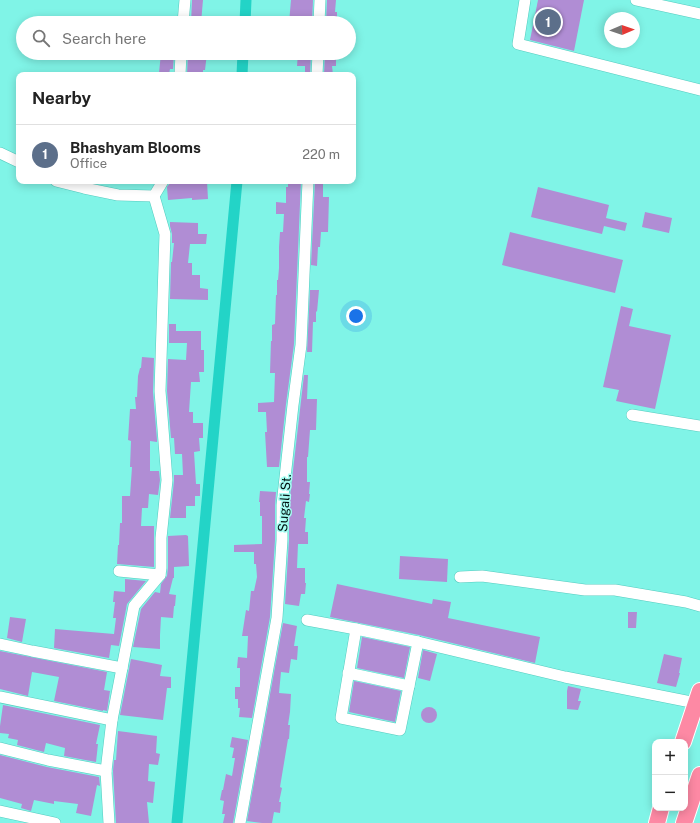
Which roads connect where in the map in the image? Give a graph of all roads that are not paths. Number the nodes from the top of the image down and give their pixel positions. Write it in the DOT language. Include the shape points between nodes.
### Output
graph roads {
  1 [pos="184,0"];
  2 [pos="320,0"];
  3 [pos="526,0"];
  4 [pos="636,0"];
  5 [pos="700,14"];
  6 [pos="183,16"];
  7 [pos="319,16"];
  8 [pos="181,60"];
  9 [pos="318,60"];
  10 [pos="180,72"];
  11 [pos="317,72"];
  12 [pos="700,90"];
  13 [pos="0,153"];
  14 [pos="16,161"];
  15 [pos="68,184"];
  16 [pos="161,184"];
  17 [pos="308,184"];
  18 [pos="154,196"];
  19 [pos="632,415"];
  20 [pos="700,426"];
  21 [pos="119,571"];
  22 [pos="160,575"];
  23 [pos="460,577"];
  24 [pos="700,606"];
  25 [pos="307,620"];
  26 [pos="356,629"];
  27 [pos="418,642"];
  28 [pos="0,644"];
  29 [pos="122,668"];
  30 [pos="348,673"];
  31 [pos="409,686"];
  32 [pos="0,697"];
  33 [pos="698,697"];
  34 [pos="112,720"];
  35 [pos="684,739"];
  36 [pos="0,748"];
  37 [pos="106,771"];
  38 [pos="700,775"];
  39 [pos="0,811"];
  40 [pos="660,811"];
  41 [pos="55,823"];
  42 [pos="109,823"];
  43 [pos="240,823"];
  44 [pos="656,823"];
  45 [pos="684,823"];
  1 -- 6 [label="street"];
  2 -- 7 [label="street"];
  3 -- 12 [label="street" via="518,44"];
  4 -- 5 [label="street"];
  8 -- 10 [label="street"];
  9 -- 11 [label="street"];
  13 -- 14 [label="street"];
  15 -- 18 [label="street" via="118,195"];
  16 -- 18 [label="street"];
  17 -- 43 [label="street, Sugali St." via="301,345 282,505 277,618"];
  18 -- 22 [label="street" via="165,234 160,391 167,480"];
  19 -- 20 [label="street"];
  21 -- 22 [label="street"];
  22 -- 29 [label="street" via="134,606"];
  23 -- 24 [label="street" via="482,576 585,590 614,590"];
  25 -- 26 [label="street"];
  26 -- 27 [label="street"];
  26 -- 30 [label="street"];
  27 -- 31 [label="street"];
  27 -- 33 [label="street" via="565,677"];
  28 -- 29 [label="street"];
  29 -- 34 [label="street"];
  30 -- 31 [label="street"];
  30 -- 31 [label="street" via="340,718 400,730"];
  32 -- 34 [label="street"];
  33 -- 35 [label="highway"];
  34 -- 37 [label="street"];
  36 -- 37 [label="street"];
  37 -- 42 [label="street"];
  38 -- 45 [label="highway"];
  39 -- 41 [label="street"];
  40 -- 44 [label="highway"];
}
